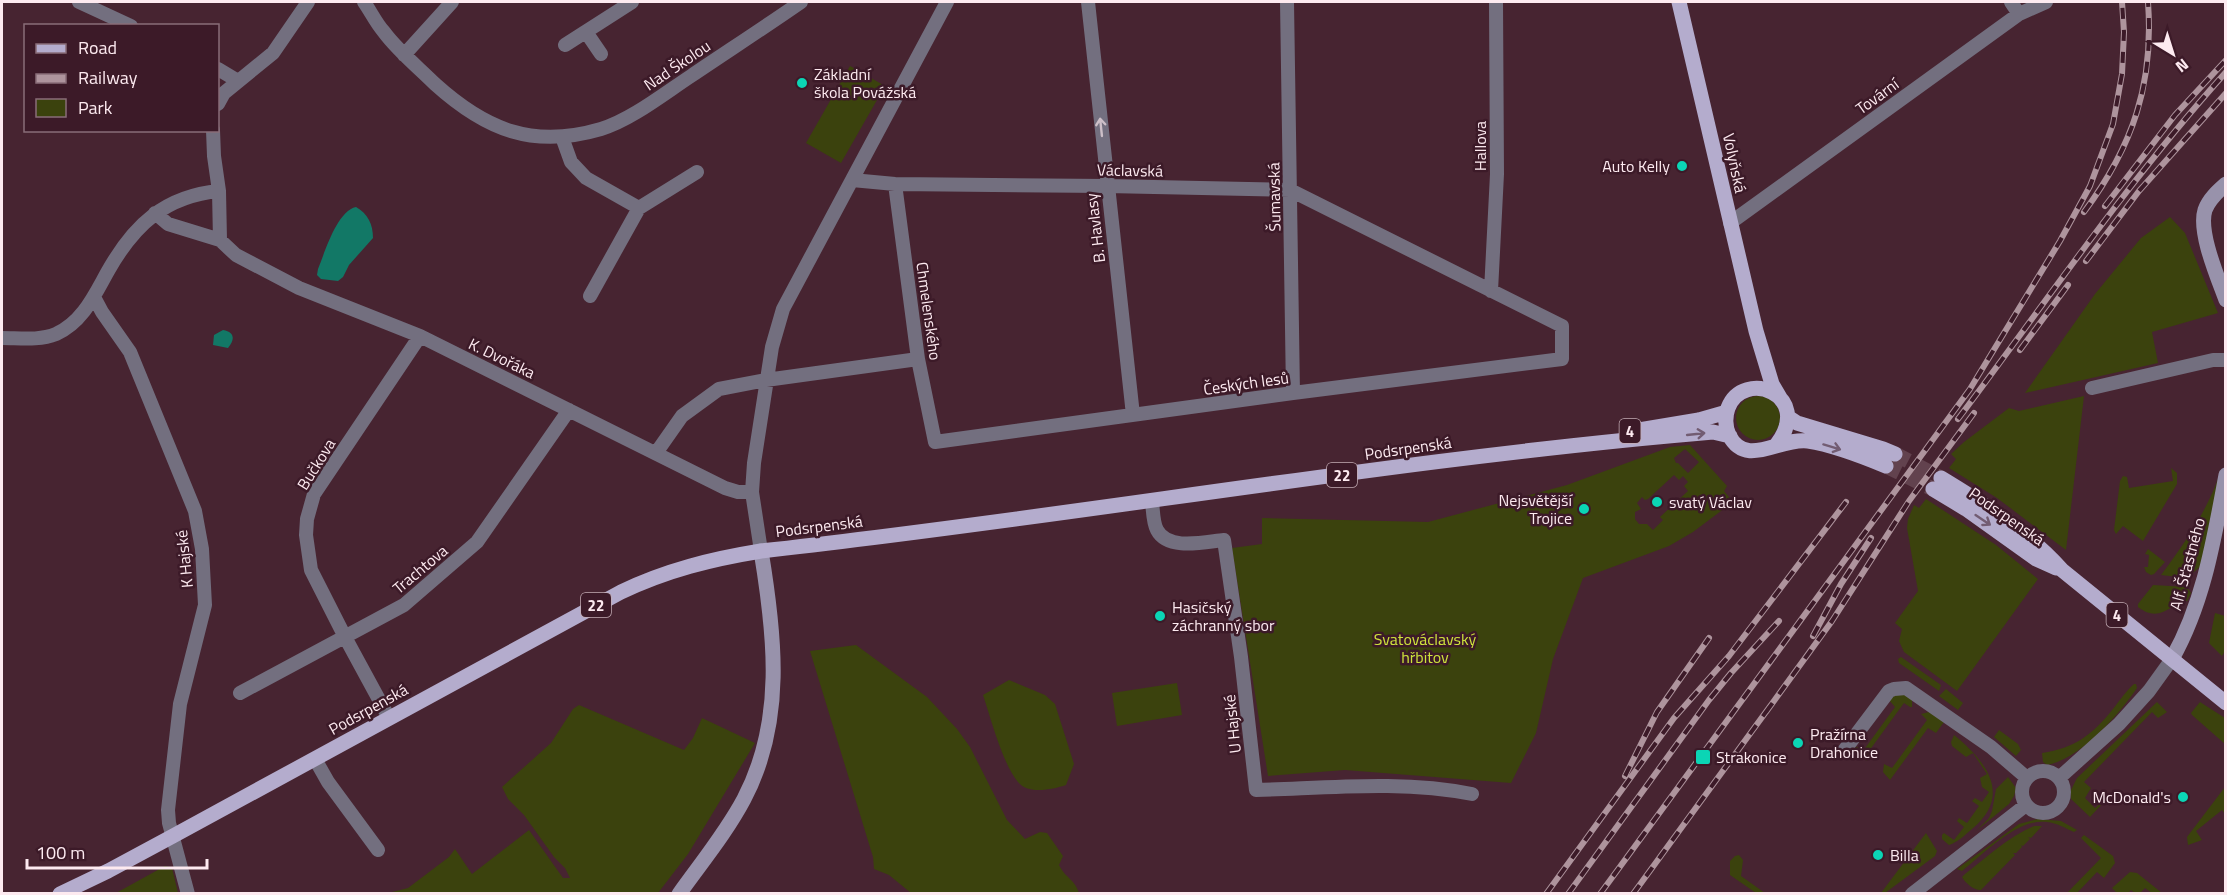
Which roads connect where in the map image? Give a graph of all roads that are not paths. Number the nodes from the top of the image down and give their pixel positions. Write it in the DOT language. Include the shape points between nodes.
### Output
graph roads {
  1 [pos="83,2"];
  2 [pos="308,2"];
  3 [pos="364,2"];
  4 [pos="452,2"];
  5 [pos="632,2"];
  6 [pos="801,2"];
  7 [pos="948,2"];
  8 [pos="1088,2"];
  9 [pos="1287,2"];
  10 [pos="1497,2"];
  11 [pos="1679,2"];
  12 [pos="2011,2"];
  13 [pos="2046,2"];
  14 [pos="2019,14"];
  15 [pos="127,24"];
  16 [pos="586,32"];
  17 [pos="566,45"];
  18 [pos="601,54"];
  19 [pos="404,55"];
  20 [pos="219,70"];
  21 [pos="238,81"];
  22 [pos="219,102"];
  23 [pos="213,132"];
  24 [pos="562,137"];
  25 [pos="697,172"];
  26 [pos="852,180"];
  27 [pos="896,184"];
  28 [pos="2226,184"];
  29 [pos="1107,186"];
  30 [pos="1290,190"];
  31 [pos="219,191"];
  32 [pos="639,208"];
  33 [pos="155,213"];
  34 [pos="1730,223"];
  35 [pos="220,240"];
  36 [pos="1491,291"];
  37 [pos="590,296"];
  38 [pos="94,297"];
  39 [pos="2226,300"];
  40 [pos="1756,331"];
  41 [pos="420,336"];
  42 [pos="2,338"];
  43 [pos="918,359"];
  44 [pos="1562,359"];
  45 [pos="2226,360"];
  46 [pos="766,380"];
  47 [pos="2092,388"];
  48 [pos="1746,390"];
  49 [pos="1293,393"];
  50 [pos="1782,400"];
  51 [pos="569,410"];
  52 [pos="1726,412"];
  53 [pos="1133,415"];
  54 [pos="1788,417"];
  55 [pos="1730,436"];
  56 [pos="935,442"];
  57 [pos="1777,444"];
  58 [pos="1533,449"];
  59 [pos="656,453"];
  60 [pos="2226,476"];
  61 [pos="1937,484"];
  62 [pos="752,492"];
  63 [pos="1152,502"];
  64 [pos="761,551"];
  65 [pos="345,637"];
  66 [pos="2172,659"];
  67 [pos="240,693"];
  68 [pos="2226,703"];
  69 [pos="389,718"];
  70 [pos="1843,752"];
  71 [pos="315,759"];
  72 [pos="2027,778"];
  73 [pos="2059,778"];
  74 [pos="1472,794"];
  75 [pos="2026,805"];
  76 [pos="173,836"];
  77 [pos="378,850"];
  78 [pos="60,894"];
  79 [pos="188,894"];
  80 [pos="679,894"];
  81 [pos="1912,894"];
  1 -- 15 [label="street"];
  2 -- 21 [label="street" via="273,53"];
  3 -- 19 [label="street, Nad Školou"];
  4 -- 19 [label="street"];
  5 -- 16 [label="street"];
  6 -- 24 [label="street, Nad Školou" via="644,107 603,128"];
  7 -- 26 [label="street"];
  29 -- 8 [label="street, B. Havlasy, one-way"];
  9 -- 30 [label="street, Šumavská"];
  10 -- 36 [label="street, Hallova" via="1497,174"];
  11 -- 34 [label="main road, Volyňská"];
  12 -- 14 [label="street"];
  13 -- 14 [label="street, Tovární"];
  14 -- 34 [label="street, Tovární"];
  16 -- 17 [label="street"];
  16 -- 18 [label="street"];
  19 -- 24 [label="street, Nad Školou" via="476,117 503,129 539,137"];
  20 -- 21 [label="street"];
  21 -- 22 [label="street"];
  23 -- 31 [label="street"];
  24 -- 32 [label="street" via="571,162 586,178"];
  25 -- 32 [label="street"];
  26 -- 27 [label="street, Václavská"];
  26 -- 46 [label="street" via="783,309"];
  27 -- 29 [label="street, Václavská"];
  27 -- 43 [label="street, Chmelenského"];
  28 -- 39 [label="street" via="2208,203 2204,216 2204,229"];
  29 -- 30 [label="street, Václavská"];
  29 -- 53 [label="street, B. Havlasy"];
  30 -- 36 [label="street, Václavská"];
  30 -- 49 [label="street, Šumavská"];
  31 -- 33 [label="street" via="182,198"];
  31 -- 35 [label="street"];
  32 -- 37 [label="street"];
  33 -- 35 [label="street" via="168,224"];
  33 -- 38 [label="street" via="131,235"];
  34 -- 40 [label="main road, Volyňská"];
  35 -- 41 [label="street, K. Dvořáka" via="236,255 298,288"];
  36 -- 44 [label="street, Václavská" via="1562,326"];
  38 -- 42 [label="street" via="76,319 57,333 37,339"];
  38 -- 76 [label="street, K Hajské" via="130,352 195,512 202,549 205,605 180,704 168,810"];
  40 -- 48 [label="main road, Volyňská" via="1760,373"];
  40 -- 50 [label="main road, Volyňská" via="1772,384"];
  41 -- 51 [label="street, K. Dvořáka"];
  41 -- 65 [label="street, Bučkova" via="314,494 307,519 306,545 312,570"];
  43 -- 46 [label="street"];
  43 -- 56 [label="street, Chmelenského"];
  44 -- 49 [label="street, Českých lesů"];
  45 -- 47 [label="street"];
  46 -- 59 [label="street" via="719,389 682,416"];
  46 -- 62 [label="street"];
  48 -- 50 [label="main road" via="1765,389"];
  48 -- 52 [label="main road" via="1735,396"];
  49 -- 53 [label="street, Českých lesů"];
  50 -- 54 [label="main road"];
  51 -- 59 [label="street, K. Dvořáka"];
  51 -- 65 [label="street, Trachtova" via="477,542 404,605"];
  52 -- 55 [label="main road"];
  52 -- 58 [label="main road, Podsrpenská / 4"];
  53 -- 56 [label="street, Českých lesů"];
  54 -- 57 [label="main road" via="1786,432"];
  57 -- 54 [label="main road, Podsrpenská, one-way" via="1807,441 1891,460 1883,449"];
  55 -- 57 [label="main road, Podsrpenská" via="1751,451"];
  58 -- 55 [label="main road, Podsrpenská / 22, one-way" via="1713,432"];
  58 -- 63 [label="main road, Podsrpenská / 22"];
  59 -- 62 [label="street, K. Dvořáka" via="725,489"];
  60 -- 66 [label="street, Alf. Šťastného" via="2209,564 2186,632"];
  61 -- 66 [label="main road, Podsrpenská / 4" via="2011,525"];
  62 -- 64 [label="street"];
  63 -- 64 [label="main road, Podsrpenská / 22"];
  63 -- 74 [label="street, U Hajské" via="1156,530 1167,540 1224,540 1256,790 1444,788"];
  64 -- 69 [label="main road, Podsrpenská / 22" via="704,561 641,582"];
  64 -- 80 [label="street" via="773,649 774,690 768,732 744,800"];
  65 -- 67 [label="street, Trachtova"];
  65 -- 69 [label="street, Bučkova"];
  66 -- 68 [label="main road, Podsrpenská / 4"];
  66 -- 73 [label="street" via="2119,724"];
  69 -- 71 [label="main road, Podsrpenská / 22"];
  70 -- 72 [label="street" via="1889,691 1901,687 1991,747"];
  71 -- 76 [label="main road, Podsrpenská / 22"];
  71 -- 77 [label="street"];
  72 -- 73 [label="street" via="2044,771"];
  72 -- 75 [label="street" via="2022,792"];
  73 -- 75 [label="street" via="2065,792 2057,808 2040,813"];
  75 -- 81 [label="street"];
  76 -- 78 [label="main road, 22"];
  76 -- 79 [label="street, K Hajské"];
}
